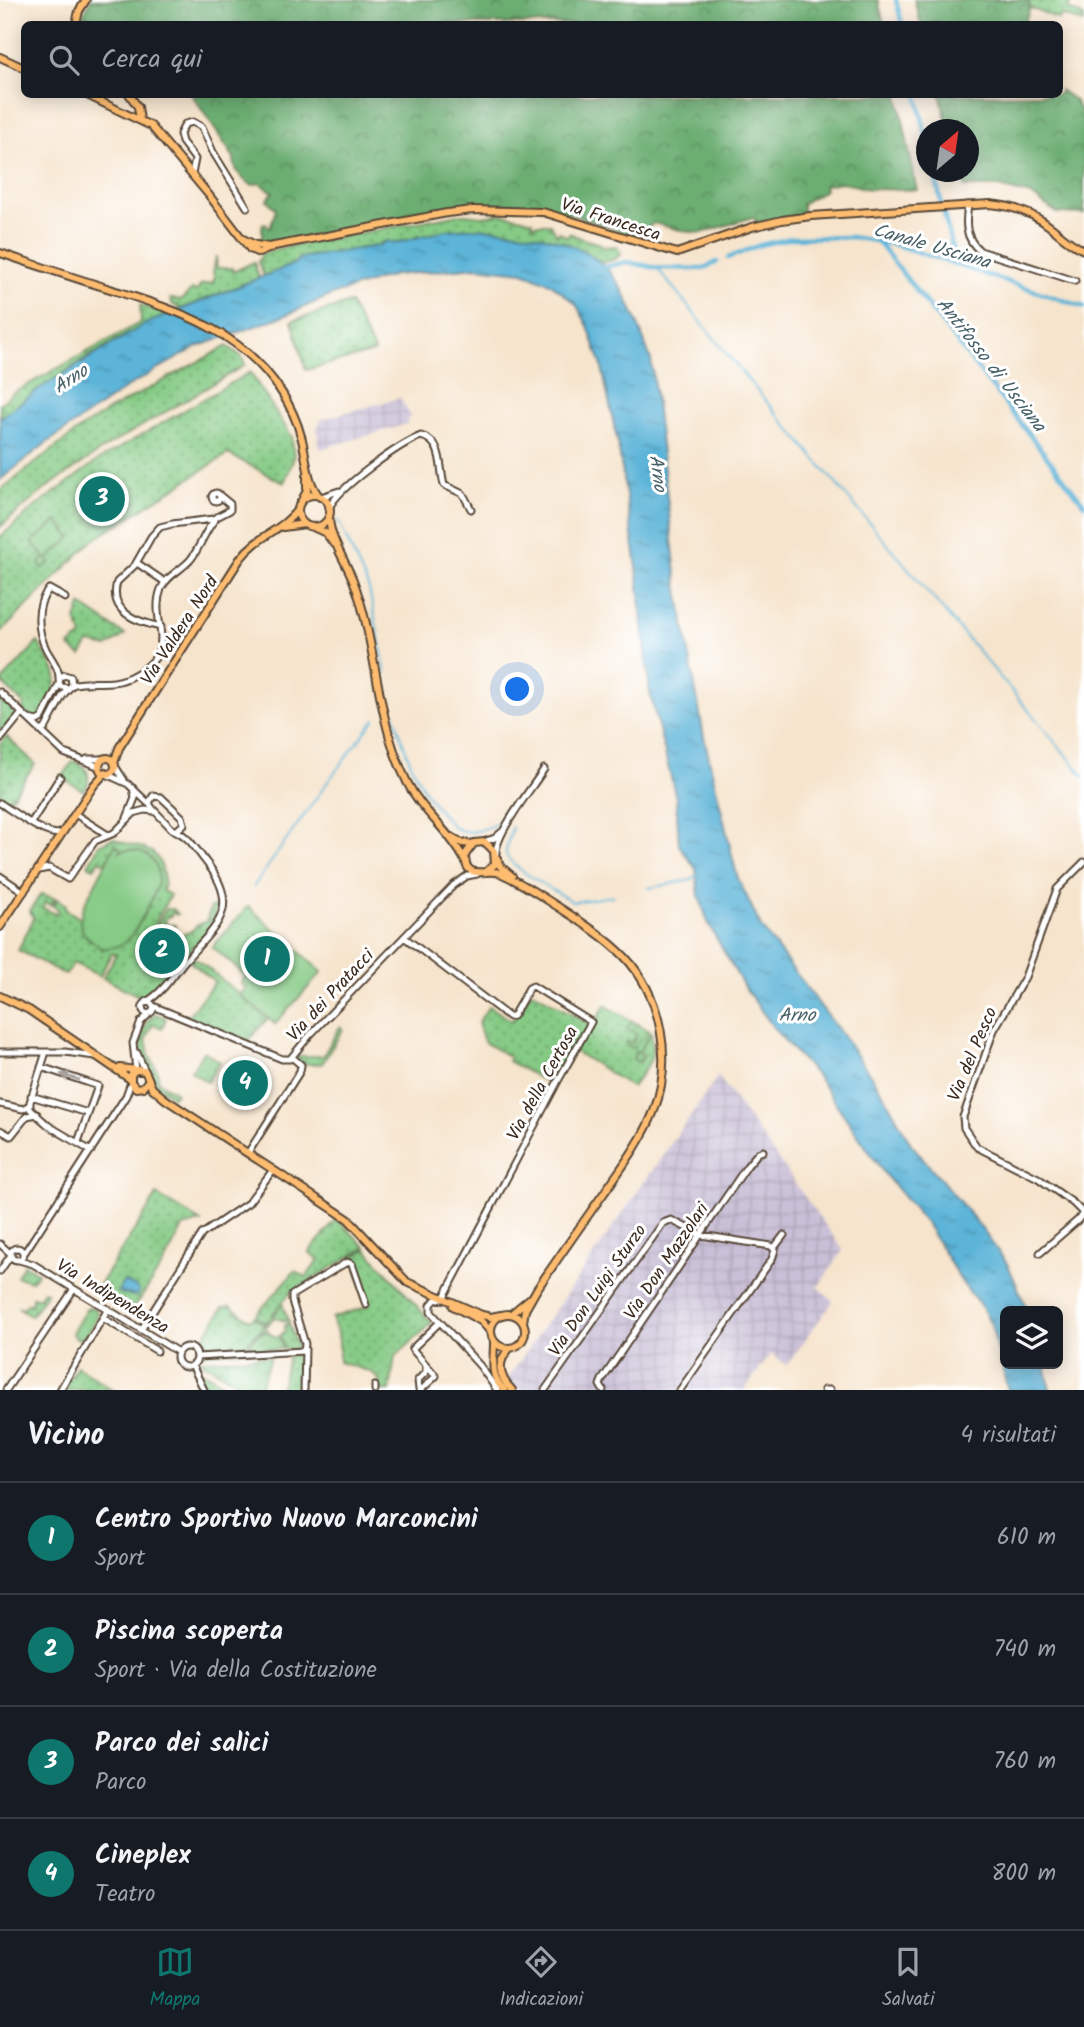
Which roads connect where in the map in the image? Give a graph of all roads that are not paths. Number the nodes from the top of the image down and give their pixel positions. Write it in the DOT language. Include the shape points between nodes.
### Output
graph roads {
  1 [pos="86,0"];
  2 [pos="76,21"];
  3 [pos="0,57"];
  4 [pos="21,67"];
  5 [pos="93,98"];
  6 [pos="132,98"];
  7 [pos="140,120"];
  8 [pos="192,174"];
  9 [pos="965,205"];
  10 [pos="247,207"];
  11 [pos="1083,249"];
  12 [pos="0,253"];
  13 [pos="1075,281"];
  14 [pos="308,466"];
  15 [pos="345,488"];
  16 [pos="321,497"];
  17 [pos="218,498"];
  18 [pos="302,501"];
  19 [pos="298,509"];
  20 [pos="471,509"];
  21 [pos="329,512"];
  22 [pos="216,518"];
  23 [pos="203,521"];
  24 [pos="308,525"];
  25 [pos="208,528"];
  26 [pos="268,533"];
  27 [pos="341,553"];
  28 [pos="136,563"];
  29 [pos="165,582"];
  30 [pos="65,598"];
  31 [pos="161,627"];
  32 [pos="50,656"];
  33 [pos="69,675"];
  34 [pos="59,682"];
  35 [pos="97,683"];
  36 [pos="70,686"];
  37 [pos="0,692"];
  38 [pos="24,715"];
  39 [pos="43,716"];
  40 [pos="47,725"];
  41 [pos="39,730"];
  42 [pos="48,738"];
  43 [pos="0,740"];
  44 [pos="82,760"];
  45 [pos="110,761"];
  46 [pos="544,769"];
  47 [pos="103,771"];
  48 [pos="60,777"];
  49 [pos="132,788"];
  50 [pos="155,796"];
  51 [pos="0,803"];
  52 [pos="149,805"];
  53 [pos="154,811"];
  54 [pos="75,814"];
  55 [pos="126,819"];
  56 [pos="31,823"];
  57 [pos="184,824"];
  58 [pos="506,827"];
  59 [pos="43,830"];
  60 [pos="442,830"];
  61 [pos="64,831"];
  62 [pos="177,831"];
  63 [pos="108,835"];
  64 [pos="189,840"];
  65 [pos="483,842"];
  66 [pos="472,844"];
  67 [pos="55,845"];
  68 [pos="496,854"];
  69 [pos="465,860"];
  70 [pos="1084,862"];
  71 [pos="39,870"];
  72 [pos="483,873"];
  73 [pos="0,876"];
  74 [pos="454,885"];
  75 [pos="527,888"];
  76 [pos="24,892"];
  77 [pos="1,927"];
  78 [pos="404,937"];
  79 [pos="0,997"];
  80 [pos="150,1008"];
  81 [pos="72,1039"];
  82 [pos="134,1039"];
  83 [pos="85,1048"];
  84 [pos="0,1052"];
  85 [pos="46,1052"];
  86 [pos="71,1052"];
  87 [pos="293,1058"];
  88 [pos="104,1059"];
  89 [pos="41,1067"];
  90 [pos="135,1070"];
  91 [pos="145,1071"];
  92 [pos="130,1081"];
  93 [pos="149,1082"];
  94 [pos="138,1088"];
  95 [pos="31,1096"];
  96 [pos="126,1096"];
  97 [pos="166,1099"];
  98 [pos="0,1104"];
  99 [pos="27,1107"];
  100 [pos="88,1113"];
  101 [pos="37,1114"];
  102 [pos="27,1116"];
  103 [pos="0,1129"];
  104 [pos="78,1142"];
  105 [pos="91,1151"];
  106 [pos="763,1152"];
  107 [pos="248,1153"];
  108 [pos="273,1170"];
  109 [pos="1084,1215"];
  110 [pos="701,1235"];
  111 [pos="784,1235"];
  112 [pos="0,1244"];
  113 [pos="774,1248"];
  114 [pos="1040,1253"];
  115 [pos="17,1255"];
  116 [pos="1,1268"];
  117 [pos="74,1289"];
  118 [pos="537,1289"];
  119 [pos="443,1299"];
  120 [pos="366,1305"];
  121 [pos="108,1310"];
  122 [pos="511,1314"];
  123 [pos="500,1315"];
  124 [pos="103,1318"];
  125 [pos="440,1322"];
  126 [pos="523,1322"];
  127 [pos="141,1330"];
  128 [pos="490,1332"];
  129 [pos="494,1342"];
  130 [pos="305,1349"];
  131 [pos="509,1349"];
  132 [pos="157,1351"];
  133 [pos="178,1352"];
  134 [pos="197,1357"];
  135 [pos="192,1365"];
  136 [pos="426,1366"];
  137 [pos="0,1384"];
  138 [pos="5,1390"];
  139 [pos="60,1390"];
  140 [pos="204,1390"];
  141 [pos="304,1390"];
  142 [pos="420,1390"];
  143 [pos="497,1390"];
  144 [pos="504,1390"];
  145 [pos="512,1390"];
  146 [pos="545,1390"];
  147 [pos="603,1390"];
  148 [pos="680,1390"];
  149 [pos="824,1390"];
  150 [pos="830,1390"];
  1 -- 2 [label="main road"];
  3 -- 4 [label="main road"];
  5 -- 7 [label="main road"];
  6 -- 7 [label="main road"];
  7 -- 8 [label="main road"];
  8 -- 9 [label="main road, Via Francesca" via="254,252 447,213 516,210 553,215 681,253 782,220"];
  8 -- 10 [label="street" via="195,159 180,134 185,124 193,122 202,127"];
  9 -- 11 [label="main road, Via Francesca" via="995,204 1023,211"];
  9 -- 13 [label="street" via="967,233 980,251"];
  12 -- 14 [label="main road" via="214,328 244,349 275,383 296,422"];
  14 -- 16 [label="main road" via="313,487"];
  14 -- 18 [label="main road"];
  15 -- 16 [label="street"];
  15 -- 20 [label="street" via="423,436 439,453 444,485 463,494"];
  15 -- 21 [label="street"];
  16 -- 18 [label="main road"];
  16 -- 21 [label="main road"];
  17 -- 22 [label="street" via="231,506"];
  18 -- 19 [label="main road"];
  19 -- 24 [label="main road"];
  19 -- 26 [label="main road, Via Valdera Nord"];
  21 -- 24 [label="main road" via="323,524"];
  21 -- 27 [label="main road" via="330,528"];
  22 -- 23 [label="street"];
  22 -- 25 [label="street"];
  23 -- 25 [label="street"];
  23 -- 28 [label="street" via="160,527"];
  24 -- 26 [label="main road" via="290,525"];
  24 -- 27 [label="main road" via="326,533"];
  25 -- 29 [label="street" via="190,560"];
  26 -- 45 [label="main road, Via Valdera Nord" via="240,559"];
  27 -- 60 [label="main road" via="361,604 398,762 417,799"];
  28 -- 29 [label="street"];
  28 -- 31 [label="street" via="117,582 117,600 129,617"];
  29 -- 31 [label="street" via="159,599"];
  30 -- 32 [label="street" via="51,589 41,604 39,629"];
  31 -- 35 [label="street" via="160,647 144,668 124,680"];
  32 -- 33 [label="street"];
  32 -- 34 [label="street" via="59,670"];
  33 -- 34 [label="street"];
  33 -- 35 [label="street"];
  33 -- 36 [label="street" via="73,679"];
  34 -- 36 [label="street" via="62,687"];
  34 -- 39 [label="street"];
  35 -- 36 [label="street"];
  36 -- 40 [label="street"];
  37 -- 38 [label="street"];
  38 -- 39 [label="street" via="37,721"];
  38 -- 41 [label="street"];
  38 -- 43 [label="street"];
  39 -- 41 [label="street"];
  40 -- 41 [label="street"];
  40 -- 42 [label="street"];
  41 -- 42 [label="street"];
  42 -- 44 [label="street" via="66,755"];
  44 -- 45 [label="street"];
  44 -- 47 [label="street"];
  45 -- 47 [label="main road, Via Valdera Nord" via="101,762"];
  45 -- 47 [label="main road, Via Valdera Nord" via="113,771"];
  45 -- 49 [label="street"];
  46 -- 58 [label="street"];
  47 -- 49 [label="street"];
  47 -- 54 [label="main road"];
  48 -- 56 [label="street"];
  49 -- 50 [label="street"];
  49 -- 52 [label="street"];
  49 -- 55 [label="street" via="135,798"];
  50 -- 52 [label="street"];
  50 -- 57 [label="street" via="182,817"];
  51 -- 56 [label="street"];
  52 -- 53 [label="street"];
  53 -- 55 [label="street" via="141,811"];
  53 -- 62 [label="street"];
  54 -- 61 [label="main road"];
  54 -- 63 [label="street"];
  55 -- 63 [label="street"];
  56 -- 59 [label="street"];
  57 -- 62 [label="street"];
  57 -- 64 [label="street"];
  58 -- 65 [label="street"];
  58 -- 68 [label="street"];
  59 -- 61 [label="street" via="56,835"];
  59 -- 67 [label="street"];
  60 -- 66 [label="main road"];
  60 -- 69 [label="main road"];
  61 -- 67 [label="main road"];
  62 -- 64 [label="street"];
  63 -- 71 [label="street" via="95,841 69,878 49,867"];
  64 -- 80 [label="street" via="218,879 222,915"];
  65 -- 66 [label="main road"];
  65 -- 68 [label="main road"];
  66 -- 69 [label="main road"];
  67 -- 71 [label="main road"];
  68 -- 72 [label="main road" via="494,866"];
  68 -- 75 [label="main road" via="503,869"];
  69 -- 72 [label="main road" via="469,869"];
  69 -- 74 [label="street, Via dei Pratacci"];
  70 -- 109 [label="street, Via del Pesco" via="1057,889 1025,977 994,1030 962,1117 977,1147 1038,1178"];
  71 -- 76 [label="main road"];
  72 -- 74 [label="street, Via dei Pratacci"];
  72 -- 75 [label="main road" via="500,873"];
  73 -- 76 [label="street"];
  74 -- 78 [label="street, Via dei Pratacci"];
  75 -- 118 [label="main road" via="600,935 633,967 656,1012 663,1059 656,1103 640,1139"];
  76 -- 77 [label="main road"];
  78 -- 87 [label="street, Via dei Pratacci"];
  78 -- 119 [label="street, Via della Certosa" via="509,1017 533,986 591,1022"];
  79 -- 81 [label="main road"];
  80 -- 82 [label="street"];
  80 -- 87 [label="street, Via dei Pratacci" via="282,1059"];
  81 -- 83 [label="main road"];
  81 -- 86 [label="street" via="75,1046"];
  82 -- 90 [label="street"];
  82 -- 91 [label="street"];
  83 -- 86 [label="street"];
  83 -- 88 [label="main road"];
  84 -- 85 [label="street"];
  85 -- 86 [label="street"];
  85 -- 89 [label="street"];
  86 -- 88 [label="street"];
  87 -- 107 [label="street" via="300,1071"];
  88 -- 90 [label="main road"];
  88 -- 92 [label="main road"];
  89 -- 95 [label="street"];
  100 -- 89 [label="street, one-way" via="98,1086"];
  90 -- 91 [label="main road"];
  90 -- 92 [label="main road"];
  91 -- 93 [label="main road"];
  92 -- 94 [label="main road"];
  92 -- 96 [label="street"];
  93 -- 94 [label="main road"];
  93 -- 97 [label="main road"];
  94 -- 96 [label="street"];
  94 -- 97 [label="main road"];
  95 -- 99 [label="street"];
  95 -- 100 [label="street"];
  96 -- 105 [label="street"];
  97 -- 107 [label="main road"];
  98 -- 99 [label="street"];
  99 -- 101 [label="street"];
  99 -- 102 [label="street"];
  100 -- 104 [label="street"];
  101 -- 102 [label="street"];
  101 -- 104 [label="street"];
  102 -- 103 [label="street" via="11,1136"];
  104 -- 105 [label="street"];
  105 -- 115 [label="street" via="35,1238"];
  106 -- 110 [label="street, Via Don Mazzolari" via="754,1157"];
  107 -- 108 [label="main road"];
  108 -- 119 [label="main road" via="351,1222 405,1281"];
  108 -- 127 [label="street" via="248,1203 199,1239"];
  109 -- 114 [label="street"];
  110 -- 113 [label="street"];
  110 -- 146 [label="street, Via Don Luigi Sturzo" via="671,1220 659,1226"];
  110 -- 147 [label="street, Via Don Mazzolari" via="601,1382"];
  111 -- 113 [label="street"];
  112 -- 115 [label="street, Via Indipendenza"];
  113 -- 148 [label="street" via="774,1256"];
  115 -- 116 [label="street"];
  115 -- 117 [label="street, Via Indipendenza"];
  117 -- 121 [label="street, Via Indipendenza"];
  117 -- 138 [label="street"];
  118 -- 122 [label="main road"];
  118 -- 126 [label="main road"];
  119 -- 123 [label="main road" via="488,1317"];
  119 -- 125 [label="street" via="435,1300 431,1307"];
  119 -- 128 [label="main road" via="481,1321"];
  120 -- 130 [label="street" via="349,1262 294,1293 291,1301"];
  121 -- 124 [label="street"];
  121 -- 127 [label="street, Via Indipendenza"];
  122 -- 123 [label="main road"];
  122 -- 126 [label="main road"];
  123 -- 128 [label="main road"];
  124 -- 132 [label="street, Via Indipendenza"];
  124 -- 139 [label="street"];
  125 -- 136 [label="street" via="412,1348"];
  125 -- 143 [label="street"];
  126 -- 131 [label="main road" via="523,1339"];
  127 -- 133 [label="street, Via Indipendenza"];
  128 -- 129 [label="main road"];
  129 -- 131 [label="main road"];
  129 -- 144 [label="main road" via="492,1369"];
  130 -- 134 [label="street"];
  130 -- 141 [label="street"];
  131 -- 145 [label="main road" via="500,1371"];
  133 -- 134 [label="street" via="189,1347"];
  133 -- 135 [label="street" via="181,1364"];
  134 -- 135 [label="street"];
  135 -- 140 [label="street"];
  136 -- 142 [label="street" via="418,1380"];
  136 -- 142 [label="street" via="436,1376"];
  137 -- 138 [label="street"];
  149 -- 150 [label="street"];
}
